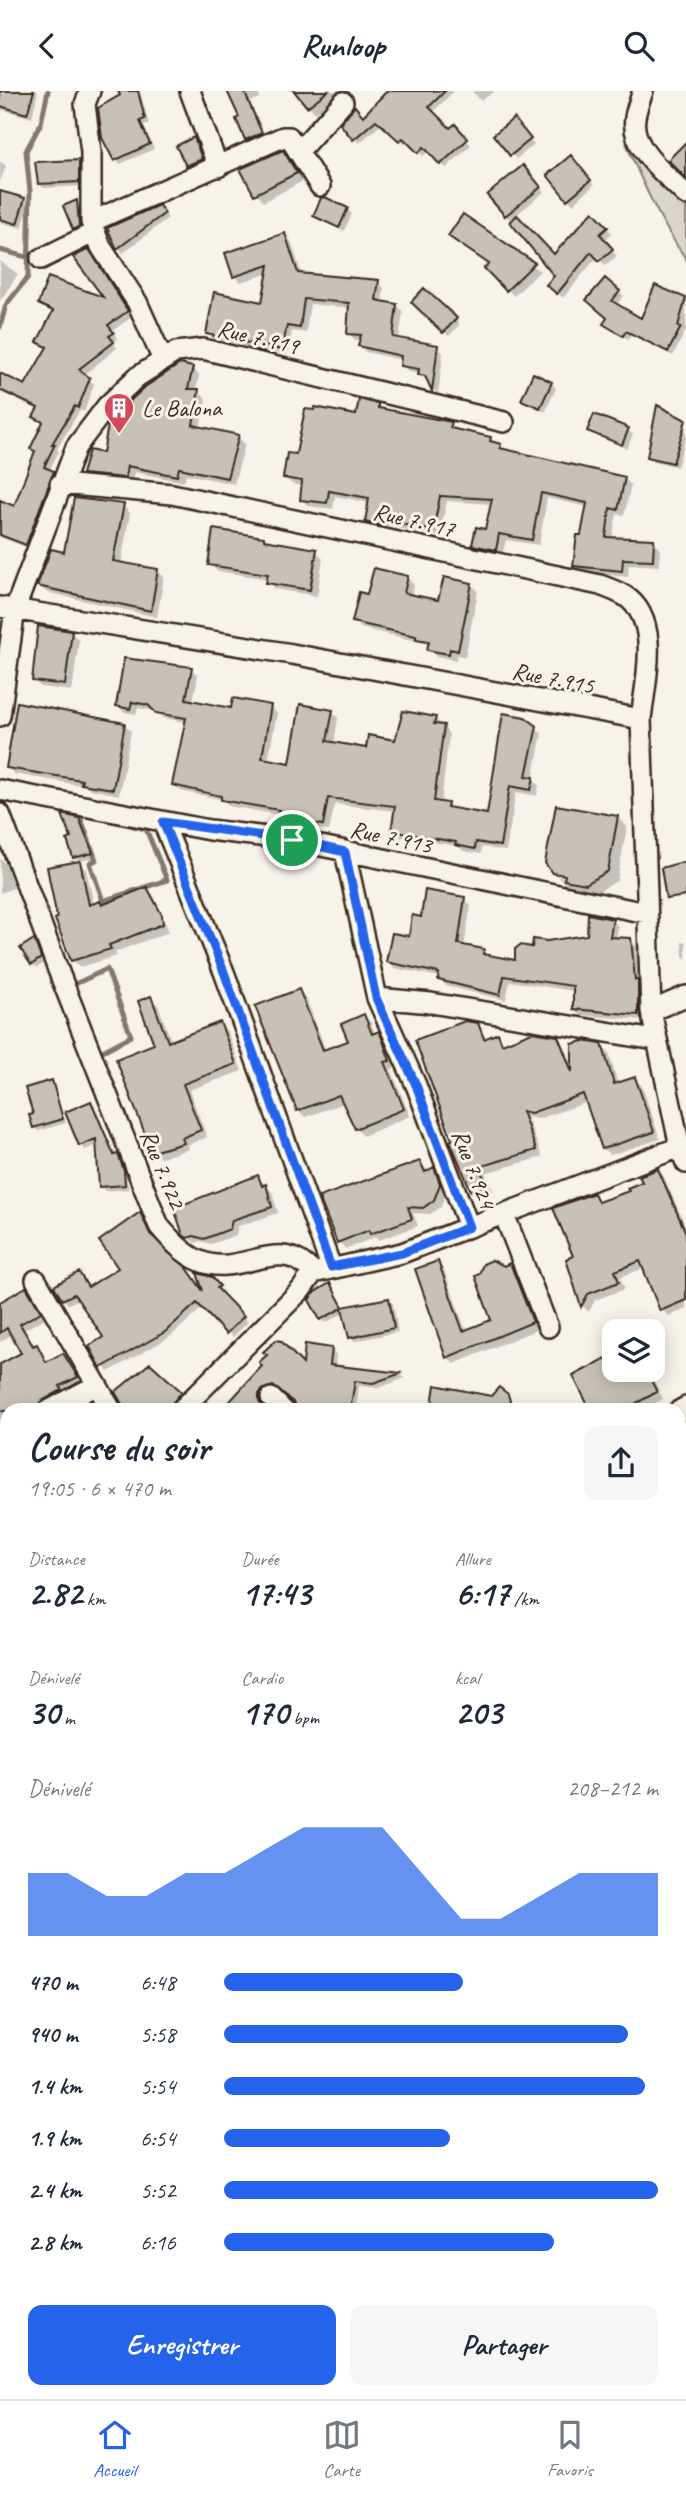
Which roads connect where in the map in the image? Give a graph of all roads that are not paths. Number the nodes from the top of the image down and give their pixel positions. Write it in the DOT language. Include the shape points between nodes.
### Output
graph roads {
  1 [pos="90,91"];
  2 [pos="190,91"];
  3 [pos="643,91"];
  4 [pos="344,102"];
  5 [pos="298,152"];
  6 [pos="218,167"];
  7 [pos="320,186"];
  8 [pos="686,195"];
  9 [pos="93,227"];
  10 [pos="41,259"];
  11 [pos="163,360"];
  12 [pos="504,422"];
  13 [pos="60,484"];
  14 [pos="7,608"];
  15 [pos="0,716"];
  16 [pos="641,719"];
  17 [pos="0,790"];
  18 [pos="0,814"];
  19 [pos="163,822"];
  20 [pos="345,852"];
  21 [pos="646,913"];
  22 [pos="686,996"];
  23 [pos="376,998"];
  24 [pos="651,1011"];
  25 [pos="656,1040"];
  26 [pos="683,1155"];
  27 [pos="504,1214"];
  28 [pos="469,1227"];
  29 [pos="322,1270"];
  30 [pos="36,1280"];
  31 [pos="548,1327"];
  32 [pos="97,1385"];
  33 [pos="63,1403"];
  34 [pos="107,1403"];
  35 [pos="188,1403"];
  1 -- 9 [label="street" via="85,104"];
  2 -- 6 [label="street"];
  3 -- 8 [label="street" via="634,120 638,138 645,153"];
  4 -- 5 [label="street"];
  5 -- 6 [label="street" via="289,138 283,137"];
  5 -- 7 [label="street"];
  6 -- 9 [label="street"];
  9 -- 10 [label="street"];
  9 -- 11 [label="street" via="137,302"];
  11 -- 12 [label="street, Rue 7.919" via="176,352 203,349"];
  11 -- 13 [label="street, Rue 7.919" via="107,405 76,447"];
  13 -- 14 [label="street, Rue 7.919"];
  13 -- 16 [label="street, Rue 7.917" via="172,494 600,585 626,596 646,627 648,657"];
  14 -- 15 [label="street"];
  14 -- 16 [label="street, Rue 7.915" via="292,654"];
  16 -- 21 [label="street"];
  17 -- 19 [label="street, Rue 7.913"];
  18 -- 29 [label="street, Rue 7.922" via="159,1226 201,1262 219,1266 288,1254"];
  19 -- 20 [label="street, Rue 7.913"];
  19 -- 29 [label="street" via="229,985"];
  20 -- 21 [label="street, Rue 7.913"];
  20 -- 23 [label="street, Rue 7.924"];
  21 -- 24 [label="street"];
  22 -- 24 [label="street"];
  23 -- 25 [label="street"];
  23 -- 28 [label="street, Rue 7.924" via="416,1085"];
  24 -- 25 [label="street"];
  25 -- 26 [label="street"];
  26 -- 27 [label="street, Rue 7.924"];
  27 -- 28 [label="street, Rue 7.924"];
  27 -- 31 [label="street"];
  28 -- 29 [label="street" via="402,1253"];
  29 -- 35 [label="street"];
  30 -- 32 [label="street"];
  32 -- 33 [label="street"];
  32 -- 34 [label="street"];
}
